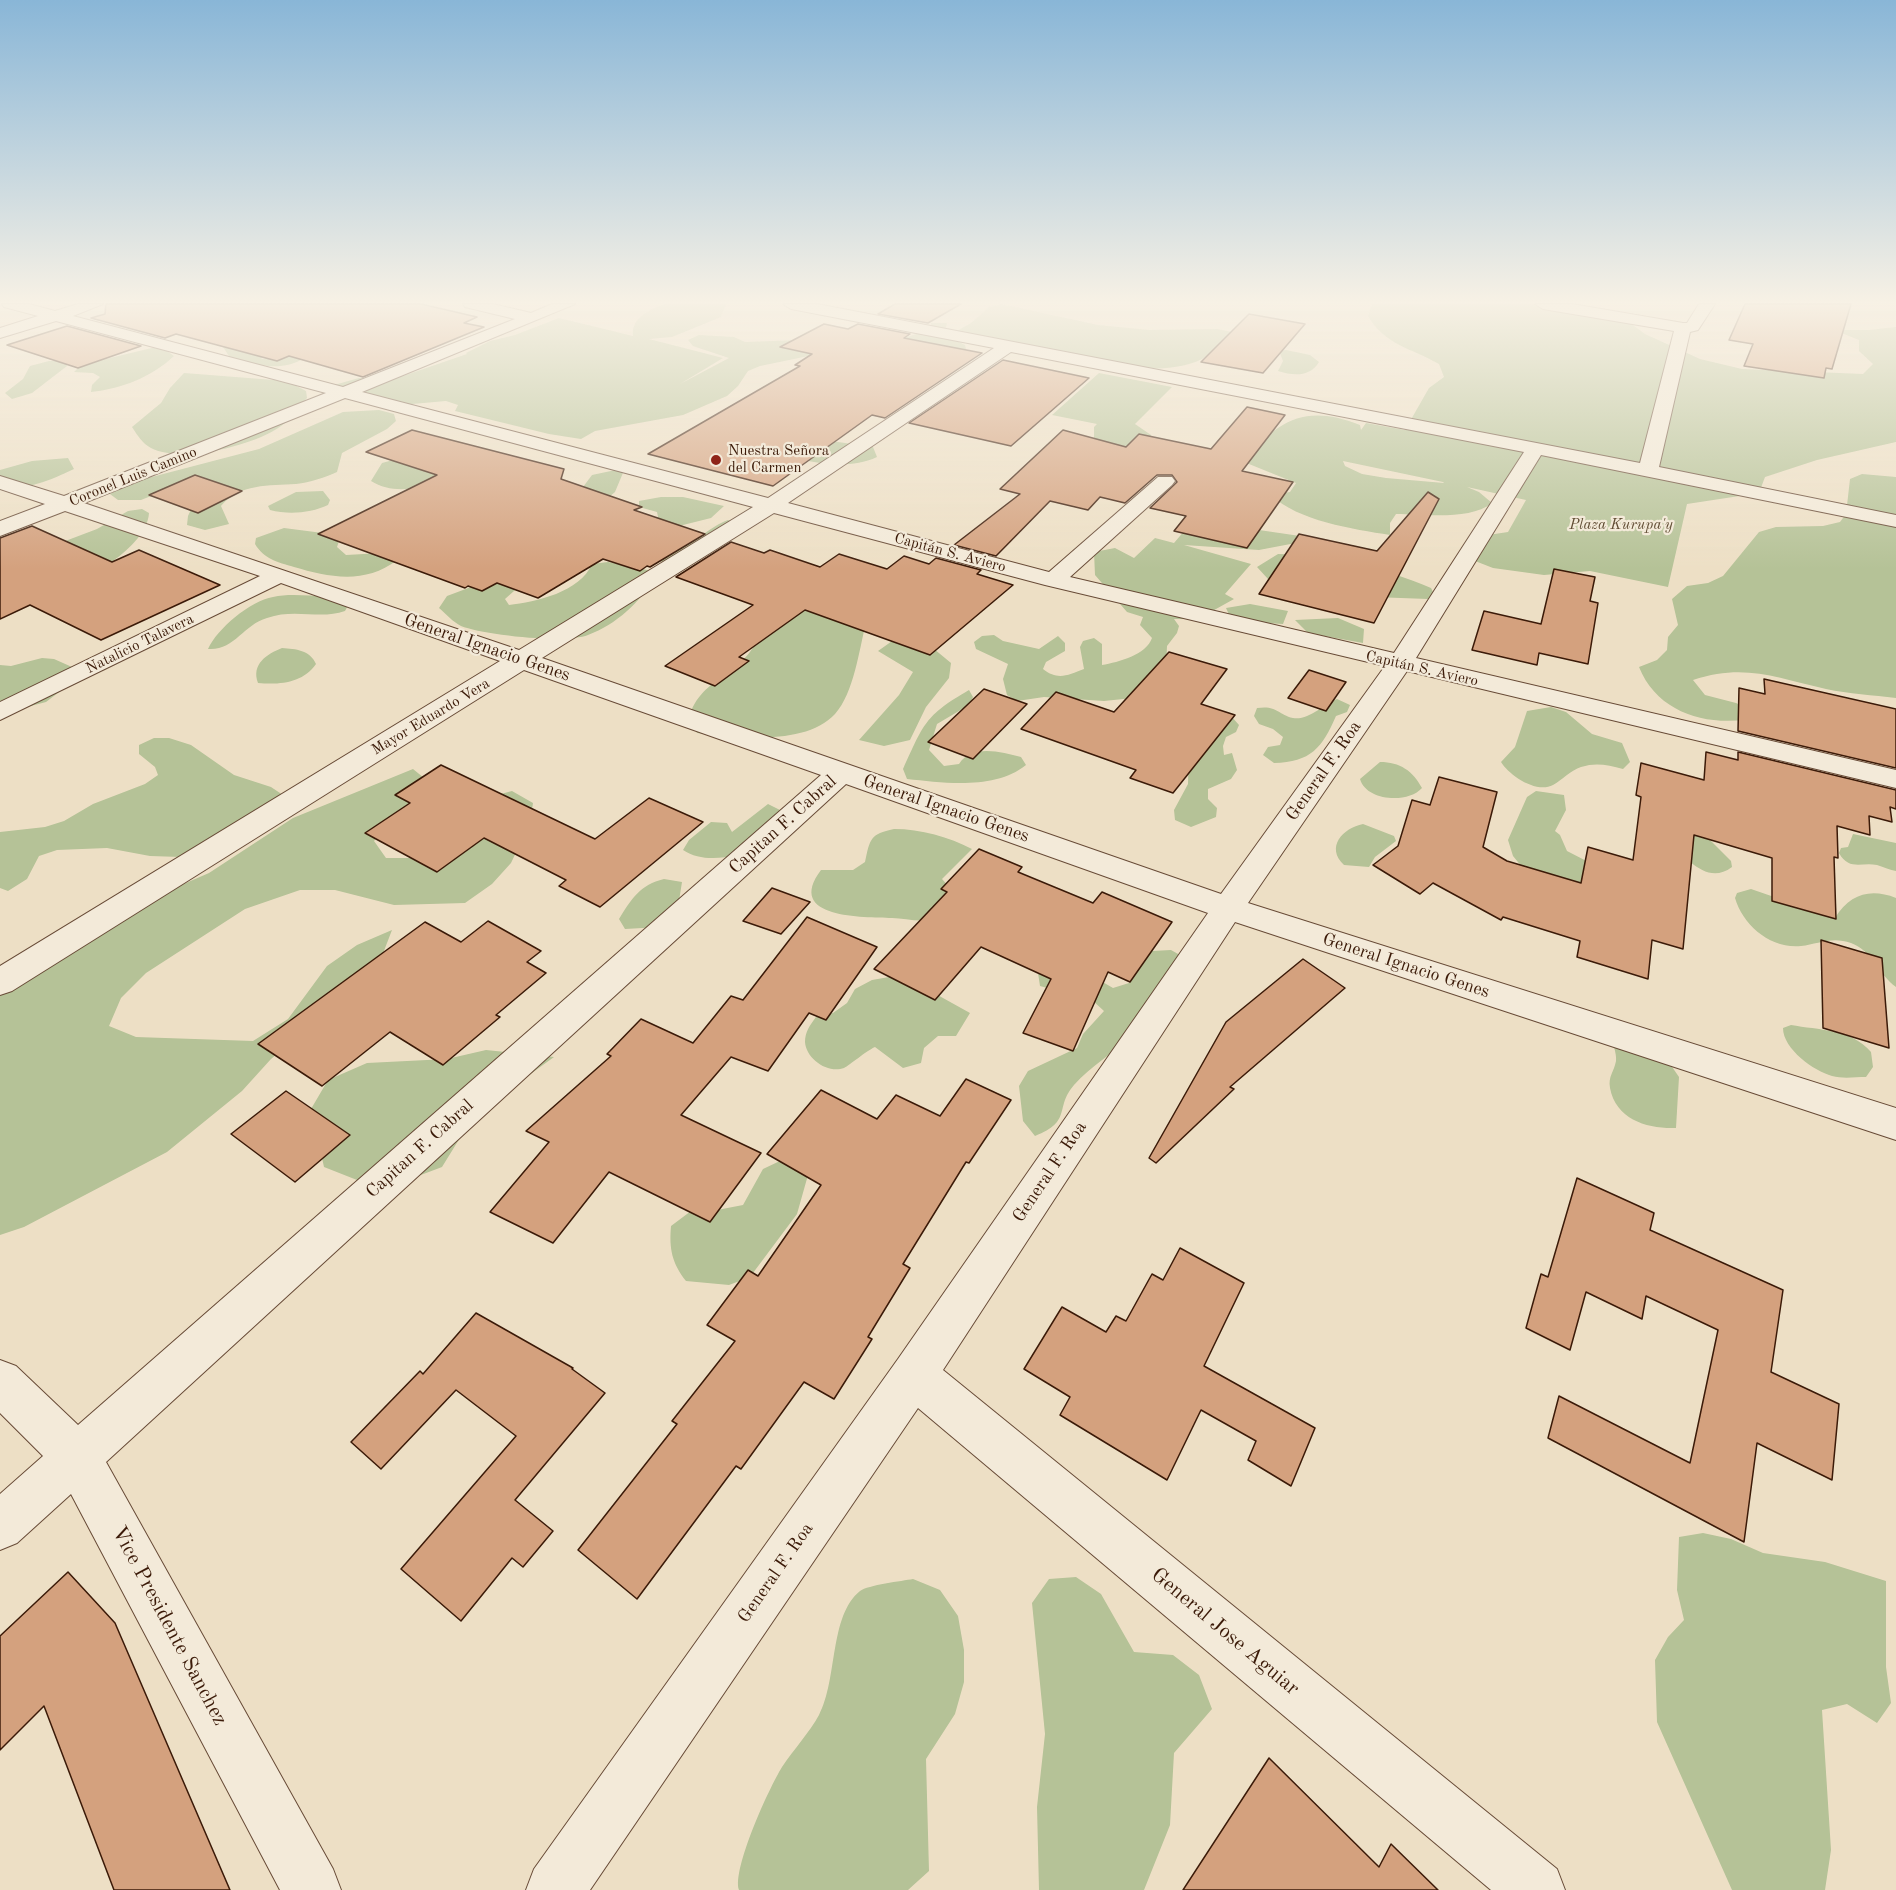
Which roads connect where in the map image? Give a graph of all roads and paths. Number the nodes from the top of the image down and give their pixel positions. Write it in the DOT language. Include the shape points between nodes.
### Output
graph roads {
  1 [pos="333,392"];
  2 [pos="345,392"];
  3 [pos="940,392"];
  4 [pos="1244,392"];
  5 [pos="1667,392"];
  6 [pos="340,394"];
  7 [pos="1536,448"];
  8 [pos="1648,470"];
  9 [pos="1165,481"];
  10 [pos="0,482"];
  11 [pos="64,504"];
  12 [pos="770,506"];
  13 [pos="1896,520"];
  14 [pos="0,529"];
  15 [pos="280,575"];
  16 [pos="1053,580"];
  17 [pos="523,661"];
  18 [pos="1400,663"];
  19 [pos="0,712"];
  20 [pos="841,773"];
  21 [pos="1896,779"];
  22 [pos="1228,908"];
  23 [pos="0,982"];
  24 [pos="1896,1124"];
  25 [pos="914,1375"];
  26 [pos="0,1382"];
  27 [pos="77,1456"];
  28 [pos="0,1526"];
  29 [pos="312,1890"];
  30 [pos="555,1890"];
  31 [pos="1536,1890"];
  1 -- 6 [label="street, Capitán S. Aviero"];
  2 -- 6 [label="street, Coronel Luis Camino"];
  3 -- 12 [label="street, Mayor Eduardo Vera"];
  4 -- 7 [label="street"];
  5 -- 8 [label="street"];
  6 -- 11 [label="street, Coronel Luis Camino"];
  6 -- 12 [label="street, Capitán S. Aviero"];
  7 -- 8 [label="street"];
  7 -- 18 [label="street, General F. Roa"];
  8 -- 13 [label="street"];
  9 -- 16 [label="street"];
  10 -- 11 [label="street, General Ignacio Genes"];
  11 -- 14 [label="street, Coronel Luis Camino"];
  11 -- 15 [label="street, General Ignacio Genes"];
  12 -- 16 [label="street, Capitán S. Aviero"];
  12 -- 17 [label="street, Mayor Eduardo Vera"];
  15 -- 17 [label="street, General Ignacio Genes"];
  15 -- 19 [label="street, Natalicio Talavera"];
  16 -- 18 [label="street, Capitán S. Aviero"];
  17 -- 20 [label="street, General Ignacio Genes"];
  17 -- 23 [label="street, Mayor Eduardo Vera"];
  18 -- 21 [label="street, Capitán S. Aviero"];
  18 -- 22 [label="street, General F. Roa"];
  20 -- 22 [label="street, General Ignacio Genes"];
  20 -- 27 [label="street, Capitan F. Cabral"];
  22 -- 24 [label="street, General Ignacio Genes"];
  22 -- 25 [label="street, General F. Roa"];
  25 -- 30 [label="street, General F. Roa"];
  25 -- 31 [label="street, General Jose Aguiar"];
  26 -- 27 [label="street, Vice Presidente Sanchez"];
  27 -- 28 [label="street, Capitan F. Cabral"];
  27 -- 29 [label="street, Vice Presidente Sanchez"];
}
